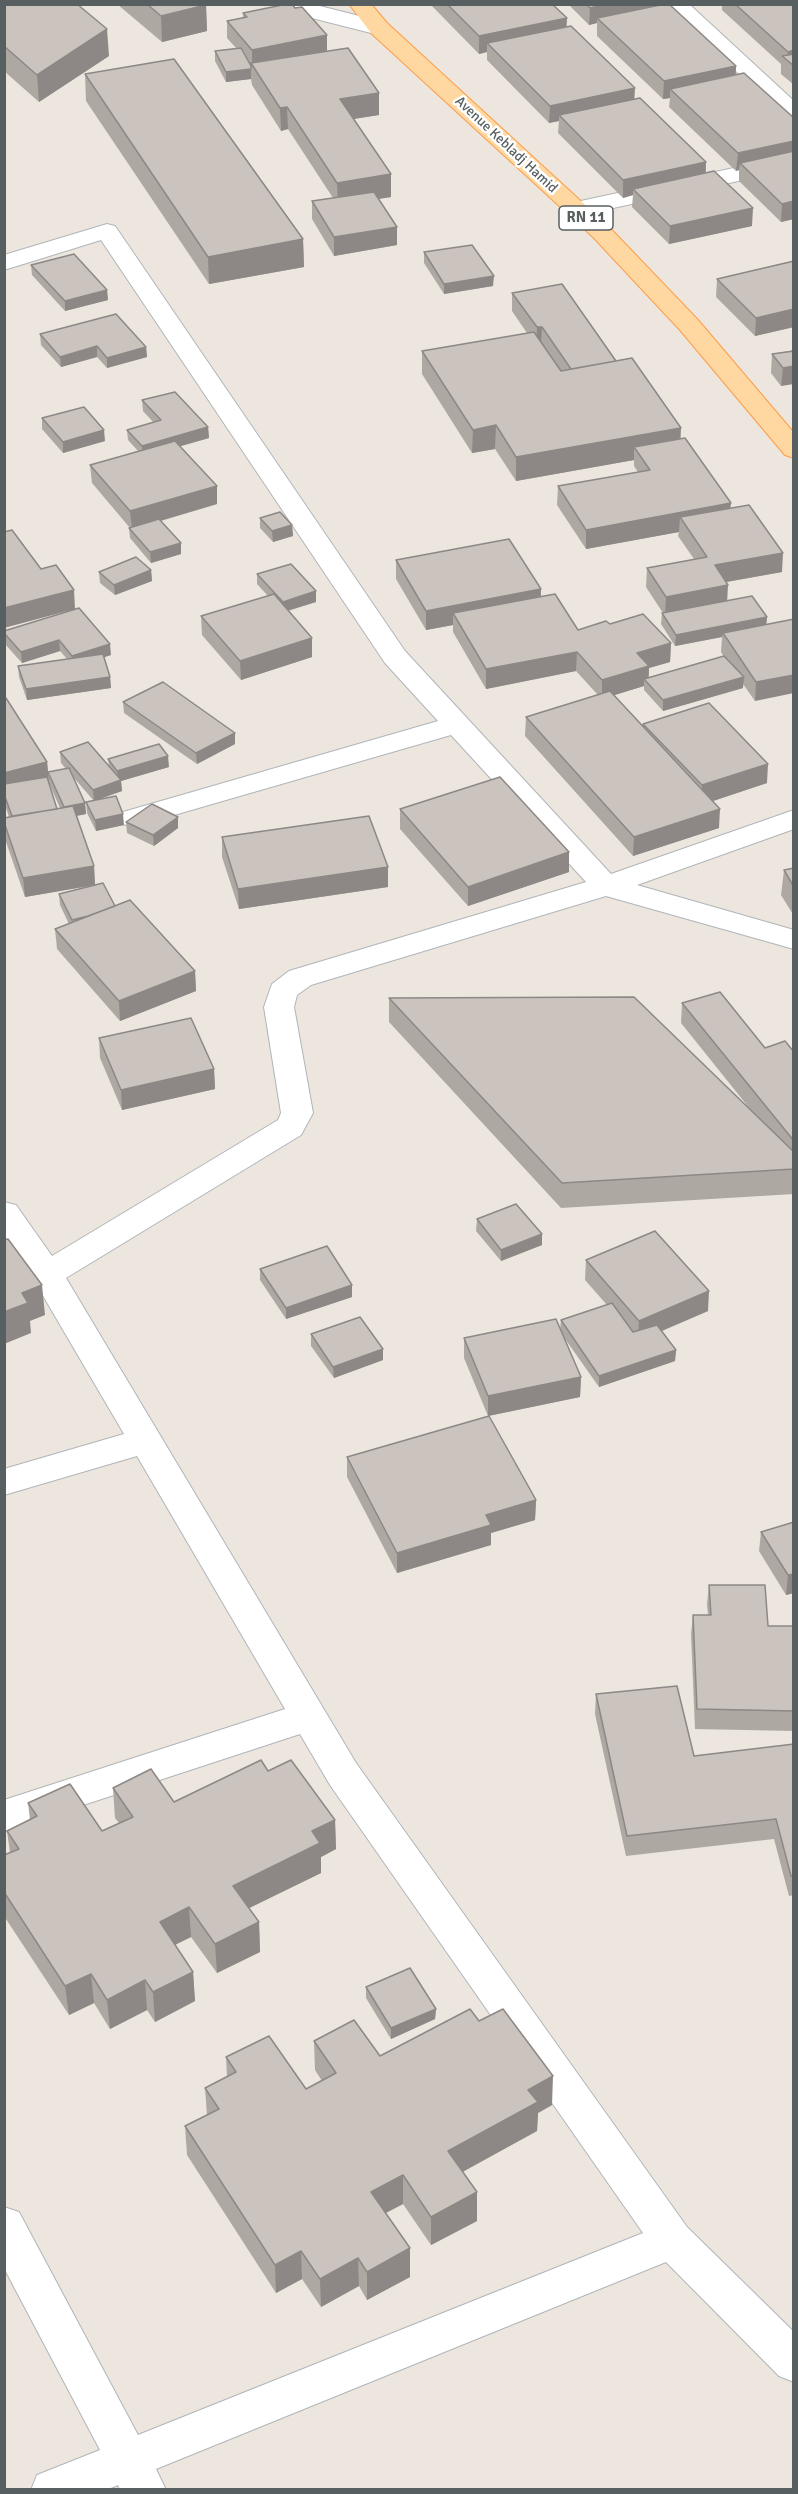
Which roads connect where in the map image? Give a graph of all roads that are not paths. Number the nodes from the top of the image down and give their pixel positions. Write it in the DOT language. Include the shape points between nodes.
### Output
graph roads {
  1 [pos="284,4"];
  2 [pos="359,4"];
  3 [pos="676,4"];
  4 [pos="379,28"];
  5 [pos="794,114"];
  6 [pos="794,162"];
  7 [pos="576,209"];
  8 [pos="4,263"];
  9 [pos="794,450"];
  10 [pos="457,724"];
  11 [pos="133,818"];
  12 [pos="794,819"];
  13 [pos="606,886"];
  14 [pos="794,940"];
  15 [pos="4,1213"];
  16 [pos="47,1274"];
  17 [pos="146,1440"];
  18 [pos="4,1482"];
  19 [pos="309,1716"];
  20 [pos="4,1816"];
  21 [pos="4,2225"];
  22 [pos="672,2240"];
  23 [pos="794,2362"];
  24 [pos="135,2474"];
  25 [pos="53,2490"];
  1 -- 4 [label="street"];
  2 -- 4 [label="main road, Avenue Kebladj Hamid / RN 11"];
  3 -- 5 [label="street"];
  4 -- 7 [label="main road, Avenue Kebladj Hamid / RN 11"];
  6 -- 7 [label="street"];
  7 -- 9 [label="main road, Avenue Kebladj Hamid / RN 11" via="689,326"];
  8 -- 10 [label="street" via="107,231 395,657"];
  10 -- 11 [label="street"];
  10 -- 13 [label="street"];
  12 -- 13 [label="street"];
  13 -- 14 [label="street"];
  13 -- 16 [label="street" via="300,978 284,991 279,1007 297,1113 290,1127"];
  15 -- 16 [label="street"];
  16 -- 17 [label="street"];
  17 -- 18 [label="street"];
  17 -- 19 [label="street"];
  19 -- 20 [label="street"];
  19 -- 22 [label="street" via="343,1774"];
  21 -- 24 [label="street"];
  22 -- 23 [label="street"];
  22 -- 24 [label="street"];
  24 -- 25 [label="street"];
}
